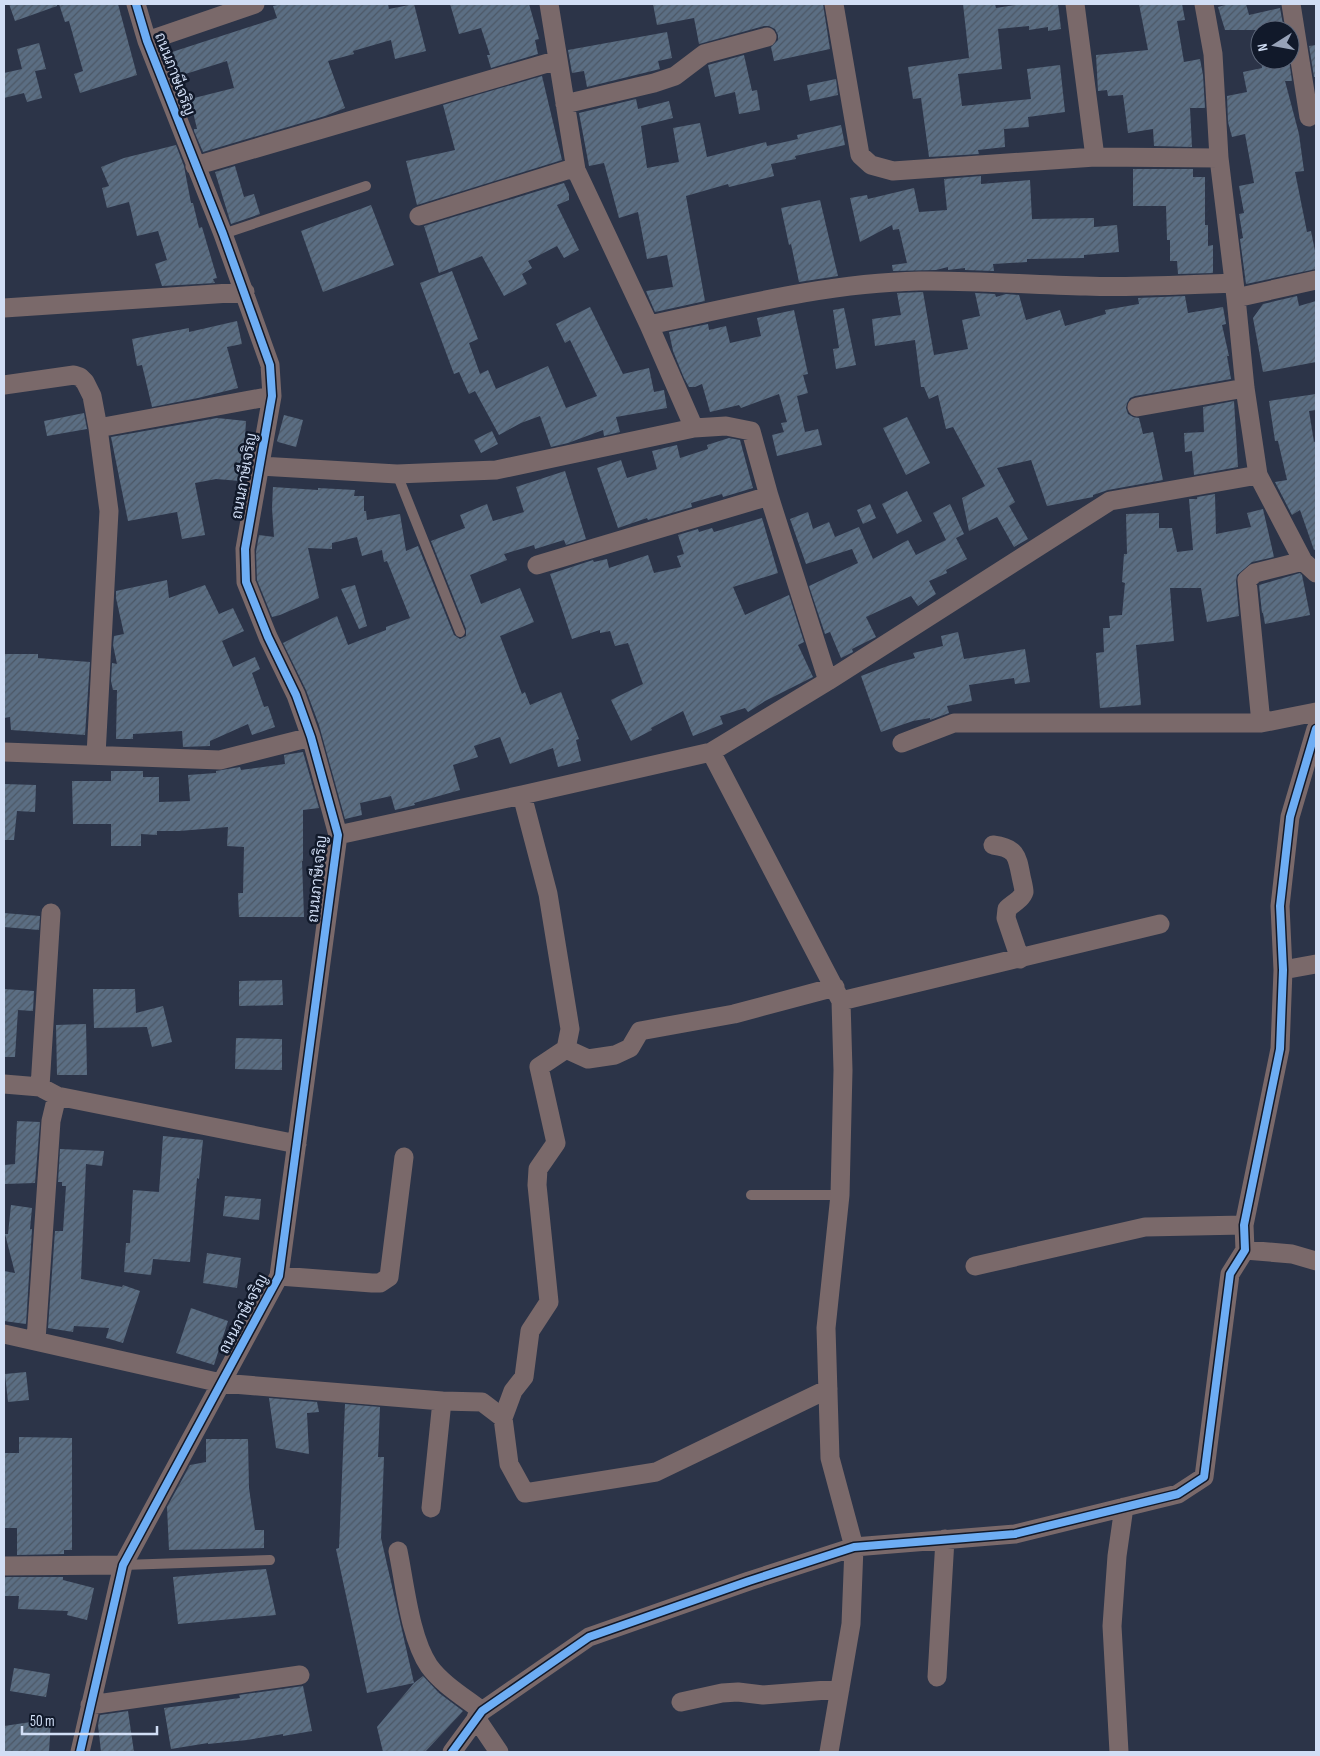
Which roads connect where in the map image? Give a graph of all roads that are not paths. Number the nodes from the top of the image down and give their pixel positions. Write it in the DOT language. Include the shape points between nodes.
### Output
graph roads {
  1 [pos="136,4"];
  2 [pos="255,4"];
  3 [pos="549,4"];
  4 [pos="834,4"];
  5 [pos="1075,4"];
  6 [pos="1204,4"];
  7 [pos="1291,4"];
  8 [pos="767,37"];
  9 [pos="147,41"];
  10 [pos="558,60"];
  11 [pos="565,104"];
  12 [pos="1309,117"];
  13 [pos="1095,157"];
  14 [pos="1219,158"];
  15 [pos="195,166"];
  16 [pos="576,170"];
  17 [pos="366,186"];
  18 [pos="419,216"];
  19 [pos="223,234"];
  20 [pos="1316,280"];
  21 [pos="1235,290"];
  22 [pos="245,292"];
  23 [pos="4,308"];
  24 [pos="650,325"];
  25 [pos="4,386"];
  26 [pos="1245,388"];
  27 [pos="272,396"];
  28 [pos="1137,408"];
  29 [pos="98,428"];
  30 [pos="694,428"];
  31 [pos="260,466"];
  32 [pos="397,474"];
  33 [pos="1258,474"];
  34 [pos="769,496"];
  35 [pos="537,565"];
  36 [pos="1310,567"];
  37 [pos="460,632"];
  38 [pos="828,681"];
  39 [pos="1316,712"];
  40 [pos="1261,724"];
  41 [pos="1316,729"];
  42 [pos="311,737"];
  43 [pos="902,743"];
  44 [pos="4,752"];
  45 [pos="711,752"];
  46 [pos="96,755"];
  47 [pos="522,795"];
  48 [pos="338,835"];
  49 [pos="993,845"];
  50 [pos="51,913"];
  51 [pos="1160,924"];
  52 [pos="1020,959"];
  53 [pos="1316,964"];
  54 [pos="1282,970"];
  55 [pos="838,994"];
  56 [pos="566,1048"];
  57 [pos="4,1084"];
  58 [pos="49,1092"];
  59 [pos="296,1144"];
  60 [pos="404,1157"];
  61 [pos="751,1195"];
  62 [pos="840,1195"];
  63 [pos="1244,1225"];
  64 [pos="1245,1250"];
  65 [pos="1316,1261"];
  66 [pos="975,1266"];
  67 [pos="279,1276"];
  68 [pos="4,1334"];
  69 [pos="36,1340"];
  70 [pos="221,1383"];
  71 [pos="828,1389"];
  72 [pos="442,1401"];
  73 [pos="503,1418"];
  74 [pos="431,1508"];
  75 [pos="1124,1508"];
  76 [pos="945,1539"];
  77 [pos="854,1547"];
  78 [pos="398,1551"];
  79 [pos="270,1560"];
  80 [pos="123,1565"];
  81 [pos="4,1566"];
  82 [pos="300,1675"];
  83 [pos="937,1676"];
  84 [pos="840,1689"];
  85 [pos="681,1702"];
  86 [pos="90,1704"];
  87 [pos="479,1714"];
  88 [pos="80,1752"];
  89 [pos="452,1752"];
  90 [pos="499,1752"];
  91 [pos="829,1752"];
  92 [pos="1119,1752"];
  1 -- 9 [label="street, ถนนภาษีเจริญ"];
  2 -- 9 [label="street"];
  3 -- 10 [label="street"];
  4 -- 13 [label="street" via="860,155 872,164 893,171"];
  5 -- 13 [label="street"];
  6 -- 14 [label="street" via="1213,54"];
  7 -- 12 [label="street"];
  8 -- 11 [label="street" via="704,54 675,76 654,83"];
  9 -- 15 [label="street, ถนนภาษีเจริญ"];
  10 -- 11 [label="street"];
  10 -- 15 [label="street"];
  11 -- 16 [label="street"];
  13 -- 14 [label="street"];
  14 -- 21 [label="street"];
  15 -- 19 [label="street, ถนนภาษีเจริญ"];
  16 -- 18 [label="street" via="567,170"];
  16 -- 24 [label="street"];
  17 -- 19 [label="lane"];
  19 -- 22 [label="street, ถนนภาษีเจริญ"];
  20 -- 21 [label="street"];
  21 -- 24 [label="street" via="919,281 792,295"];
  21 -- 26 [label="street"];
  22 -- 23 [label="street"];
  22 -- 27 [label="street, ถนนภาษีเจริญ" via="270,365"];
  24 -- 30 [label="street"];
  25 -- 29 [label="street" via="78,375 92,396"];
  26 -- 28 [label="street"];
  26 -- 33 [label="street"];
  27 -- 29 [label="street"];
  27 -- 31 [label="street, ถนนภาษีเจริญ"];
  29 -- 46 [label="street" via="109,525"];
  30 -- 32 [label="street" via="496,470"];
  30 -- 34 [label="street" via="726,426 751,431"];
  31 -- 32 [label="street"];
  31 -- 42 [label="street, ถนนภาษีเจริญ" via="245,550 246,582"];
  32 -- 37 [label="lane"];
  33 -- 36 [label="street"];
  33 -- 38 [label="street" via="1110,501"];
  34 -- 35 [label="street"];
  34 -- 38 [label="street"];
  36 -- 40 [label="street" via="1255,573 1247,580"];
  38 -- 45 [label="street"];
  39 -- 40 [label="street"];
  40 -- 43 [label="street" via="954,723"];
  41 -- 54 [label="street" via="1290,817 1280,906"];
  42 -- 46 [label="street" via="220,760"];
  42 -- 48 [label="street, ถนนภาษีเจริญ"];
  44 -- 46 [label="street"];
  45 -- 47 [label="street"];
  45 -- 55 [label="street"];
  47 -- 48 [label="street"];
  47 -- 56 [label="street" via="548,894 570,1029"];
  48 -- 59 [label="street, ถนนภาษีเจริญ"];
  49 -- 52 [label="street" via="1012,850 1017,857 1024,892 1007,909 1006,918"];
  50 -- 58 [label="street"];
  51 -- 52 [label="street"];
  52 -- 55 [label="street"];
  53 -- 54 [label="street"];
  54 -- 63 [label="street" via="1280,1049"];
  55 -- 56 [label="street" via="640,1031 630,1048 615,1055 588,1059"];
  55 -- 62 [label="street" via="843,1070"];
  56 -- 73 [label="street" via="539,1067 556,1143 538,1169 537,1185 549,1302 530,1332 524,1376 513,1391"];
  57 -- 58 [label="street"];
  58 -- 59 [label="street"];
  58 -- 69 [label="street" via="51,1121"];
  59 -- 67 [label="street, ถนนภาษีเจริญ"];
  60 -- 67 [label="street" via="389,1277 372,1283"];
  61 -- 62 [label="lane"];
  62 -- 71 [label="street" via="826,1328"];
  63 -- 64 [label="street"];
  63 -- 66 [label="street" via="1144,1227"];
  64 -- 65 [label="street" via="1292,1254"];
  64 -- 75 [label="street" via="1230,1274 1204,1477 1178,1494"];
  67 -- 70 [label="street, ถนนภาษีเจริญ"];
  68 -- 69 [label="street"];
  69 -- 70 [label="street"];
  70 -- 72 [label="street"];
  70 -- 80 [label="street, ถนนภาษีเจริญ"];
  71 -- 73 [label="street" via="656,1472 525,1493 510,1464"];
  71 -- 77 [label="street" via="830,1458"];
  72 -- 73 [label="street" via="482,1402"];
  72 -- 74 [label="street"];
  75 -- 76 [label="street" via="1015,1534"];
  75 -- 92 [label="street" via="1112,1626"];
  76 -- 77 [label="street"];
  76 -- 83 [label="street"];
  77 -- 84 [label="street" via="851,1624"];
  77 -- 87 [label="street" via="589,1637"];
  78 -- 87 [label="street" via="414,1633 429,1666"];
  79 -- 80 [label="lane"];
  80 -- 81 [label="street"];
  80 -- 86 [label="street, ถนนภาษีเจริญ"];
  82 -- 86 [label="street"];
  84 -- 85 [label="street" via="763,1695 722,1693"];
  84 -- 91 [label="street"];
  86 -- 88 [label="street, ถนนภาษีเจริญ"];
  87 -- 89 [label="street"];
  87 -- 90 [label="street"];
}
